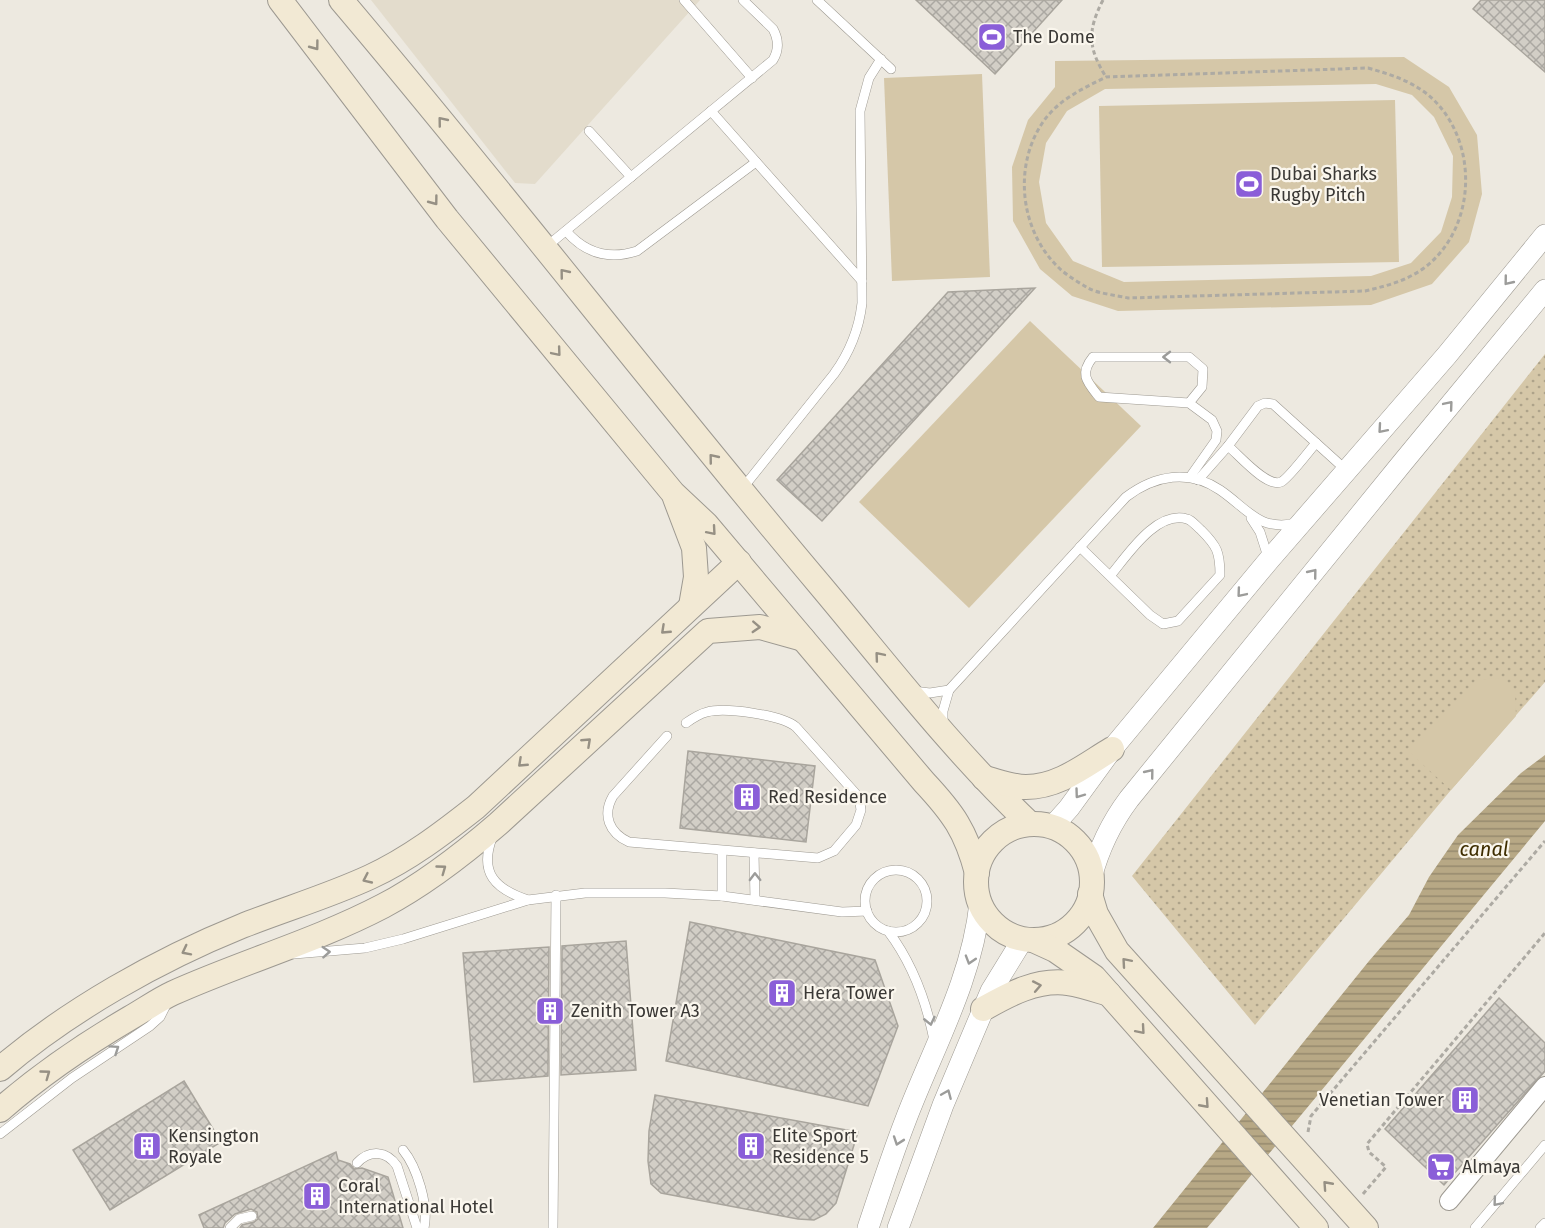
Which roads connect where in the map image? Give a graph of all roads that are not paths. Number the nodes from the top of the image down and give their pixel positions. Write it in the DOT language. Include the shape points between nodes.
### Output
graph roads {
  1 [pos="280,0"];
  2 [pos="341,0"];
  3 [pos="684,0"];
  4 [pos="743,0"];
  5 [pos="818,0"];
  6 [pos="881,59"];
  7 [pos="891,69"];
  8 [pos="752,78"];
  9 [pos="711,111"];
  10 [pos="589,130"];
  11 [pos="756,162"];
  12 [pos="631,177"];
  13 [pos="566,231"];
  14 [pos="1545,235"];
  15 [pos="544,249"];
  16 [pos="862,281"];
  17 [pos="1545,290"];
  18 [pos="1447,355"];
  19 [pos="1189,403"];
  20 [pos="1428,431"];
  21 [pos="1316,444"];
  22 [pos="1228,446"];
  23 [pos="1346,470"];
  24 [pos="1194,478"];
  25 [pos="740,491"];
  26 [pos="674,493"];
  27 [pos="1250,516"];
  28 [pos="1301,522"];
  29 [pos="1080,548"];
  30 [pos="1269,560"];
  31 [pos="739,562"];
  32 [pos="1110,576"];
  33 [pos="691,606"];
  34 [pos="803,639"];
  35 [pos="908,690"];
  36 [pos="949,690"];
  37 [pos="686,723"];
  38 [pos="944,731"];
  39 [pos="667,736"];
  40 [pos="1112,749"];
  41 [pos="984,778"];
  42 [pos="498,824"];
  43 [pos="1041,826"];
  44 [pos="722,851"];
  45 [pos="754,854"];
  46 [pos="977,873"];
  47 [pos="1091,886"];
  48 [pos="556,895"];
  49 [pos="722,896"];
  50 [pos="528,900"];
  51 [pos="755,900"];
  52 [pos="980,903"];
  53 [pos="867,911"];
  54 [pos="888,931"];
  55 [pos="1028,940"];
  56 [pos="268,956"];
  57 [pos="172,994"];
  58 [pos="1110,994"];
  59 [pos="983,1009"];
  60 [pos="935,1049"];
  61 [pos="0,1069"];
  62 [pos="1545,1086"];
  63 [pos="0,1110"];
  64 [pos="0,1134"];
  65 [pos="1545,1145"];
  66 [pos="403,1150"];
  67 [pos="357,1163"];
  68 [pos="1449,1201"];
  69 [pos="252,1216"];
  70 [pos="1545,1224"];
  71 [pos="230,1228"];
  72 [pos="417,1228"];
  73 [pos="424,1228"];
  74 [pos="554,1228"];
  75 [pos="868,1228"];
  76 [pos="898,1228"];
  77 [pos="1316,1228"];
  78 [pos="1366,1228"];
  79 [pos="1475,1228"];
  80 [pos="1540,1228"];
  1 -- 26 [label="main road, one-way" via="447,219"];
  15 -- 2 [label="main road, one-way"];
  3 -- 8 [label="lane"];
  4 -- 8 [label="lane" via="773,29 778,42 772,60"];
  5 -- 6 [label="lane"];
  6 -- 7 [label="lane"];
  6 -- 16 [label="lane" via="869,78 860,111"];
  8 -- 9 [label="lane"];
  9 -- 11 [label="lane"];
  9 -- 12 [label="lane"];
  10 -- 12 [label="lane"];
  11 -- 13 [label="lane" via="637,251 615,256 592,252"];
  11 -- 16 [label="lane"];
  12 -- 13 [label="lane"];
  13 -- 15 [label="lane"];
  14 -- 18 [label="street, one-way"];
  25 -- 15 [label="main road, one-way"];
  16 -- 25 [label="lane" via="860,318 843,362"];
  20 -- 17 [label="street, one-way"];
  18 -- 20 [label="street" via="1416,404 1416,416"];
  18 -- 23 [label="street, one-way"];
  19 -- 19 [label="lane, one-way" via="1202,387 1203,369 1189,357 1093,357 1086,366 1086,381 1099,397"];
  19 -- 24 [label="lane" via="1212,420 1217,431 1216,440"];
  47 -- 20 [label="street, one-way" via="1102,844 1119,813"];
  21 -- 22 [label="lane" via="1282,482 1272,483"];
  21 -- 22 [label="lane" via="1273,404 1265,403 1258,406"];
  21 -- 23 [label="lane"];
  22 -- 24 [label="lane"];
  23 -- 28 [label="street"];
  24 -- 27 [label="lane" via="1221,491"];
  24 -- 29 [label="lane" via="1173,476 1140,486"];
  35 -- 25 [label="main road, one-way"];
  26 -- 31 [label="main road, one-way"];
  26 -- 33 [label="main road" via="694,548 696,577"];
  27 -- 28 [label="lane" via="1269,524"];
  27 -- 30 [label="lane"];
  28 -- 30 [label="street"];
  29 -- 32 [label="lane"];
  29 -- 36 [label="lane"];
  30 -- 40 [label="street, one-way"];
  31 -- 33 [label="main road"];
  31 -- 34 [label="main road"];
  32 -- 32 [label="lane" via="1163,624 1178,621 1220,575 1220,559 1215,544 1189,519 1161,520"];
  33 -- 61 [label="main road, one-way" via="476,807 409,856 334,893 242,926 160,964 83,1009"];
  42 -- 34 [label="main road, one-way" via="708,631 760,627"];
  34 -- 46 [label="main road" via="949,809 966,839"];
  35 -- 36 [label="lane"];
  35 -- 38 [label="main road"];
  36 -- 38 [label="lane" via="943,711"];
  37 -- 45 [label="lane" via="717,710 786,720 857,795 860,818 843,842 826,855 808,858"];
  38 -- 41 [label="main road"];
  39 -- 44 [label="lane" via="613,796 607,811 610,827 629,842"];
  40 -- 41 [label="main road" via="1057,782 1040,786 1024,787"];
  40 -- 43 [label="street, one-way" via="1069,808"];
  41 -- 43 [label="main road"];
  42 -- 50 [label="lane" via="487,858 490,874 499,887"];
  56 -- 42 [label="main road, one-way" via="384,905 424,882"];
  43 -- 46 [label="main road" via="1015,828 995,840 981,858"];
  43 -- 47 [label="main road" via="1064,833 1083,852"];
  44 -- 45 [label="lane"];
  44 -- 49 [label="lane"];
  51 -- 45 [label="lane, one-way"];
  46 -- 52 [label="main road"];
  47 -- 55 [label="main road" via="1085,909 1076,922 1049,938"];
  78 -- 47 [label="main road, one-way" via="1117,951 1096,914"];
  48 -- 49 [label="lane" via="625,892"];
  48 -- 50 [label="lane"];
  48 -- 74 [label="lane"];
  49 -- 51 [label="lane"];
  56 -- 50 [label="lane, one-way" via="365,948"];
  51 -- 53 [label="lane" via="842,912"];
  52 -- 55 [label="main road" via="997,927"];
  52 -- 60 [label="street, one-way" via="972,955"];
  53 -- 54 [label="lane" via="871,920"];
  53 -- 54 [label="lane" via="866,892 877,876 895,870 913,875 927,900 922,918 906,930"];
  54 -- 60 [label="lane, one-way" via="912,969"];
  55 -- 58 [label="main road" via="1079,965"];
  55 -- 59 [label="street" via="1000,973"];
  56 -- 57 [label="main road"];
  63 -- 57 [label="main road, one-way" via="91,1042"];
  64 -- 57 [label="lane, one-way" via="72,1078 155,1022"];
  59 -- 58 [label="main road, one-way" via="1039,985 1067,983"];
  58 -- 77 [label="main road, one-way"];
  76 -- 59 [label="street, one-way"];
  60 -- 75 [label="street, one-way" via="905,1120"];
  62 -- 68 [label="street"];
  65 -- 79 [label="lane, one-way"];
  66 -- 73 [label="lane" via="413,1164 425,1208"];
  67 -- 72 [label="lane" via="374,1153 393,1161"];
  69 -- 71 [label="lane" via="238,1219"];
  70 -- 80 [label="lane"];
}
